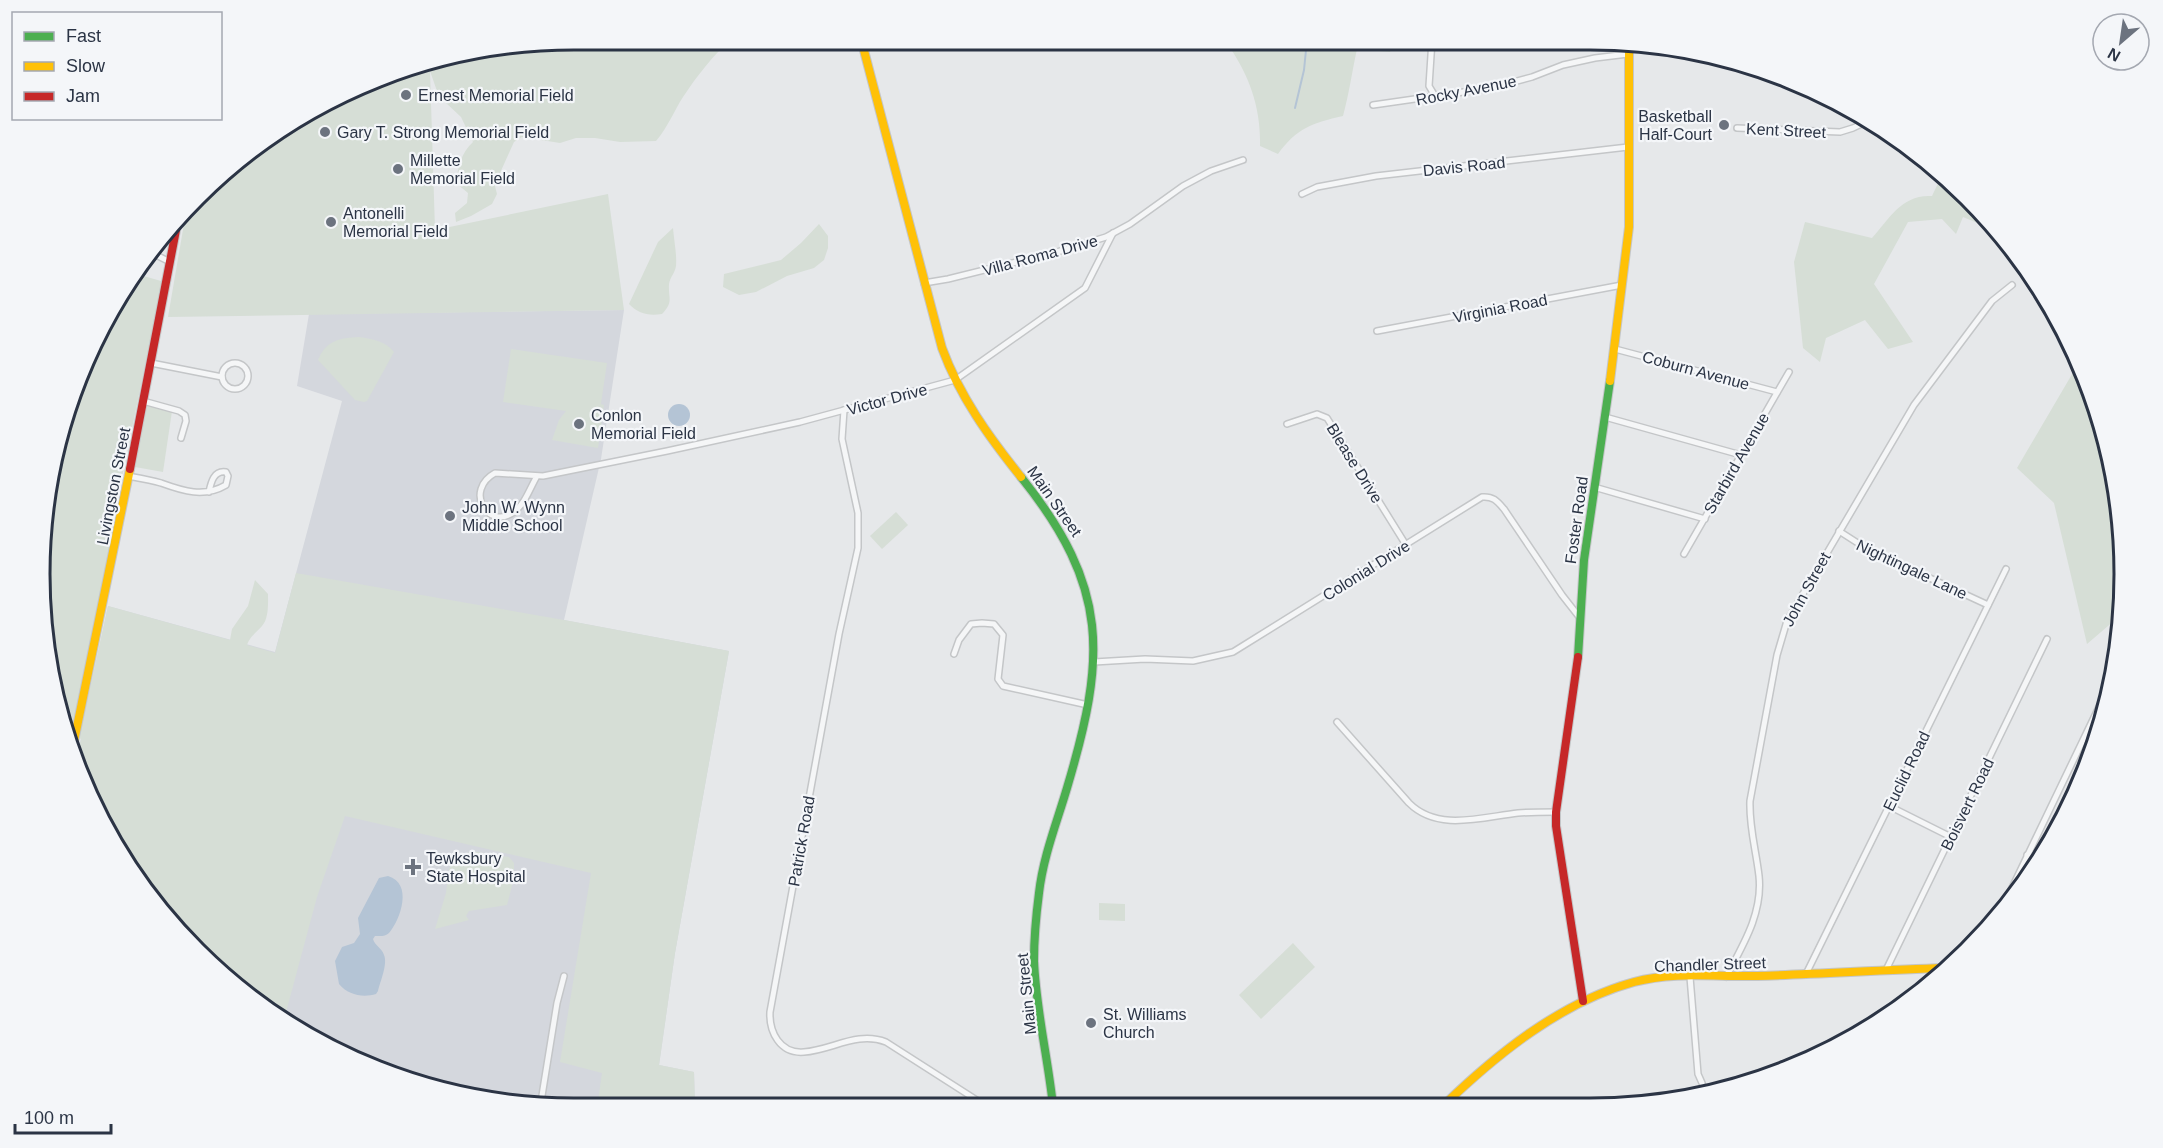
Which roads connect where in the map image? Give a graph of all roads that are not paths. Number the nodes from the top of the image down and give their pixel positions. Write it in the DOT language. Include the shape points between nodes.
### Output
graph roads {
  1 [pos="864,50"];
  2 [pos="1431,50"];
  3 [pos="1628,54"];
  4 [pos="1435,96"];
  5 [pos="1373,105"];
  6 [pos="1859,125"];
  7 [pos="1737,128"];
  8 [pos="1628,147"];
  9 [pos="1243,159"];
  10 [pos="1302,194"];
  11 [pos="1113,233"];
  12 [pos="175,234"];
  13 [pos="157,256"];
  14 [pos="170,262"];
  15 [pos="924,283"];
  16 [pos="1622,285"];
  17 [pos="2012,285"];
  18 [pos="1377,332"];
  19 [pos="1615,349"];
  20 [pos="150,363"];
  21 [pos="1789,372"];
  22 [pos="222,376"];
  23 [pos="955,380"];
  24 [pos="1777,392"];
  25 [pos="142,401"];
  26 [pos="844,410"];
  27 [pos="1605,417"];
  28 [pos="1287,424"];
  29 [pos="181,438"];
  30 [pos="1741,455"];
  31 [pos="128,476"];
  32 [pos="537,476"];
  33 [pos="1594,488"];
  34 [pos="209,492"];
  35 [pos="1705,519"];
  36 [pos="1839,531"];
  37 [pos="1406,545"];
  38 [pos="1684,554"];
  39 [pos="2006,569"];
  40 [pos="1988,604"];
  41 [pos="1580,618"];
  42 [pos="2048,639"];
  43 [pos="954,654"];
  44 [pos="1094,662"];
  45 [pos="1088,705"];
  46 [pos="2094,718"];
  47 [pos="1337,722"];
  48 [pos="75,737"];
  49 [pos="1889,806"];
  50 [pos="1556,812"];
  51 [pos="1951,837"];
  52 [pos="2027,855"];
  53 [pos="2031,856"];
  54 [pos="2017,876"];
  55 [pos="1935,968"];
  56 [pos="1886,970"];
  57 [pos="1806,974"];
  58 [pos="564,976"];
  59 [pos="1690,977"];
  60 [pos="1726,977"];
  61 [pos="1583,1001"];
  62 [pos="1702,1083"];
  63 [pos="542,1097"];
  64 [pos="972,1098"];
  65 [pos="1052,1098"];
  66 [pos="1452,1098"];
  1 -- 15 [label="main road, Main Street"];
  2 -- 4 [label="street" via="1429,86"];
  3 -- 4 [label="street, Rocky Avenue" via="1595,57 1491,87"];
  3 -- 8 [label="main road, Foster Road"];
  4 -- 5 [label="street, Rocky Avenue"];
  6 -- 7 [label="street, Kent Street" via="1840,132"];
  8 -- 10 [label="street, Davis Road" via="1376,176 1317,187"];
  8 -- 16 [label="main road, Foster Road" via="1629,227"];
  9 -- 11 [label="street, Villa Roma Drive" via="1183,186"];
  11 -- 15 [label="street, Villa Roma Drive" via="1057,252"];
  11 -- 23 [label="street, Victor Drive" via="1085,288"];
  12 -- 14 [label="main road, Livingston Street"];
  13 -- 14 [label="street"];
  14 -- 20 [label="main road, Livingston Street"];
  15 -- 23 [label="main road, Main Street"];
  16 -- 18 [label="street, Virginia Road"];
  16 -- 19 [label="main road, Foster Road"];
  17 -- 36 [label="street, John Street" via="1992,301 1914,405"];
  19 -- 24 [label="street, Coburn Avenue"];
  19 -- 27 [label="main road, Foster Road"];
  20 -- 22 [label="street"];
  20 -- 25 [label="main road, Livingston Street"];
  21 -- 24 [label="street, Starbird Avenue"];
  22 -- 22 [label="street" via="229,387 238,388 248,376 245,368 234,363 227,366"];
  23 -- 26 [label="street, Victor Drive"];
  23 -- 44 [label="main road, Main Street" via="987,432 1067,540 1090,606"];
  24 -- 30 [label="street, Starbird Avenue"];
  25 -- 29 [label="street" via="185,415"];
  25 -- 31 [label="main road, Livingston Street"];
  26 -- 32 [label="street, Victor Drive"];
  26 -- 64 [label="street, Patrick Road" via="842,439 858,513 858,548 823,717 770,1022 776,1039 794,1051 806,1052 860,1039 886,1042"];
  27 -- 30 [label="street"];
  27 -- 33 [label="main road, Foster Road"];
  28 -- 37 [label="street, Blease Drive" via="1317,414 1327,418"];
  30 -- 35 [label="street, Starbird Avenue"];
  31 -- 34 [label="street" via="186,492"];
  31 -- 48 [label="main road, Livingston Street"];
  32 -- 32 [label="street, Victor Drive" via="495,473 481,489 481,505 495,516 506,516 523,502"];
  33 -- 35 [label="street"];
  33 -- 41 [label="main road, Foster Road"];
  35 -- 38 [label="street, Starbird Avenue"];
  36 -- 40 [label="street, Nightingale Lane" via="1867,549"];
  36 -- 60 [label="street, John Street" via="1787,621 1780,642 1750,801 1759,902"];
  37 -- 41 [label="street, Colonial Drive" via="1482,497 1493,498"];
  37 -- 44 [label="street, Colonial Drive" via="1233,652 1193,662"];
  39 -- 40 [label="street, Euclid Road"];
  40 -- 49 [label="street, Euclid Road"];
  41 -- 50 [label="main road, Foster Road"];
  42 -- 51 [label="street, Boisvert Road"];
  43 -- 45 [label="street" via="971,624 994,624 1003,635 998,678 1003,686"];
  44 -- 45 [label="main road, Main Street"];
  45 -- 65 [label="main road, Main Street" via="1046,862 1037,913 1035,969"];
  46 -- 52 [label="street"];
  47 -- 50 [label="street" via="1409,803 1427,815 1460,820"];
  49 -- 51 [label="street"];
  49 -- 57 [label="street, Euclid Road"];
  50 -- 61 [label="main road, Foster Road"];
  51 -- 56 [label="street, Boisvert Road"];
  52 -- 53 [label="street"];
  52 -- 54 [label="street"];
  55 -- 56 [label="main road, Chandler Street"];
  56 -- 57 [label="main road, Chandler Street"];
  57 -- 60 [label="main road, Chandler Street"];
  58 -- 63 [label="street"];
  59 -- 60 [label="main road, Chandler Street"];
  59 -- 61 [label="main road, Chandler Street" via="1635,981"];
  59 -- 62 [label="street"];
  61 -- 66 [label="main road, Chandler Street" via="1491,1062"];
}
